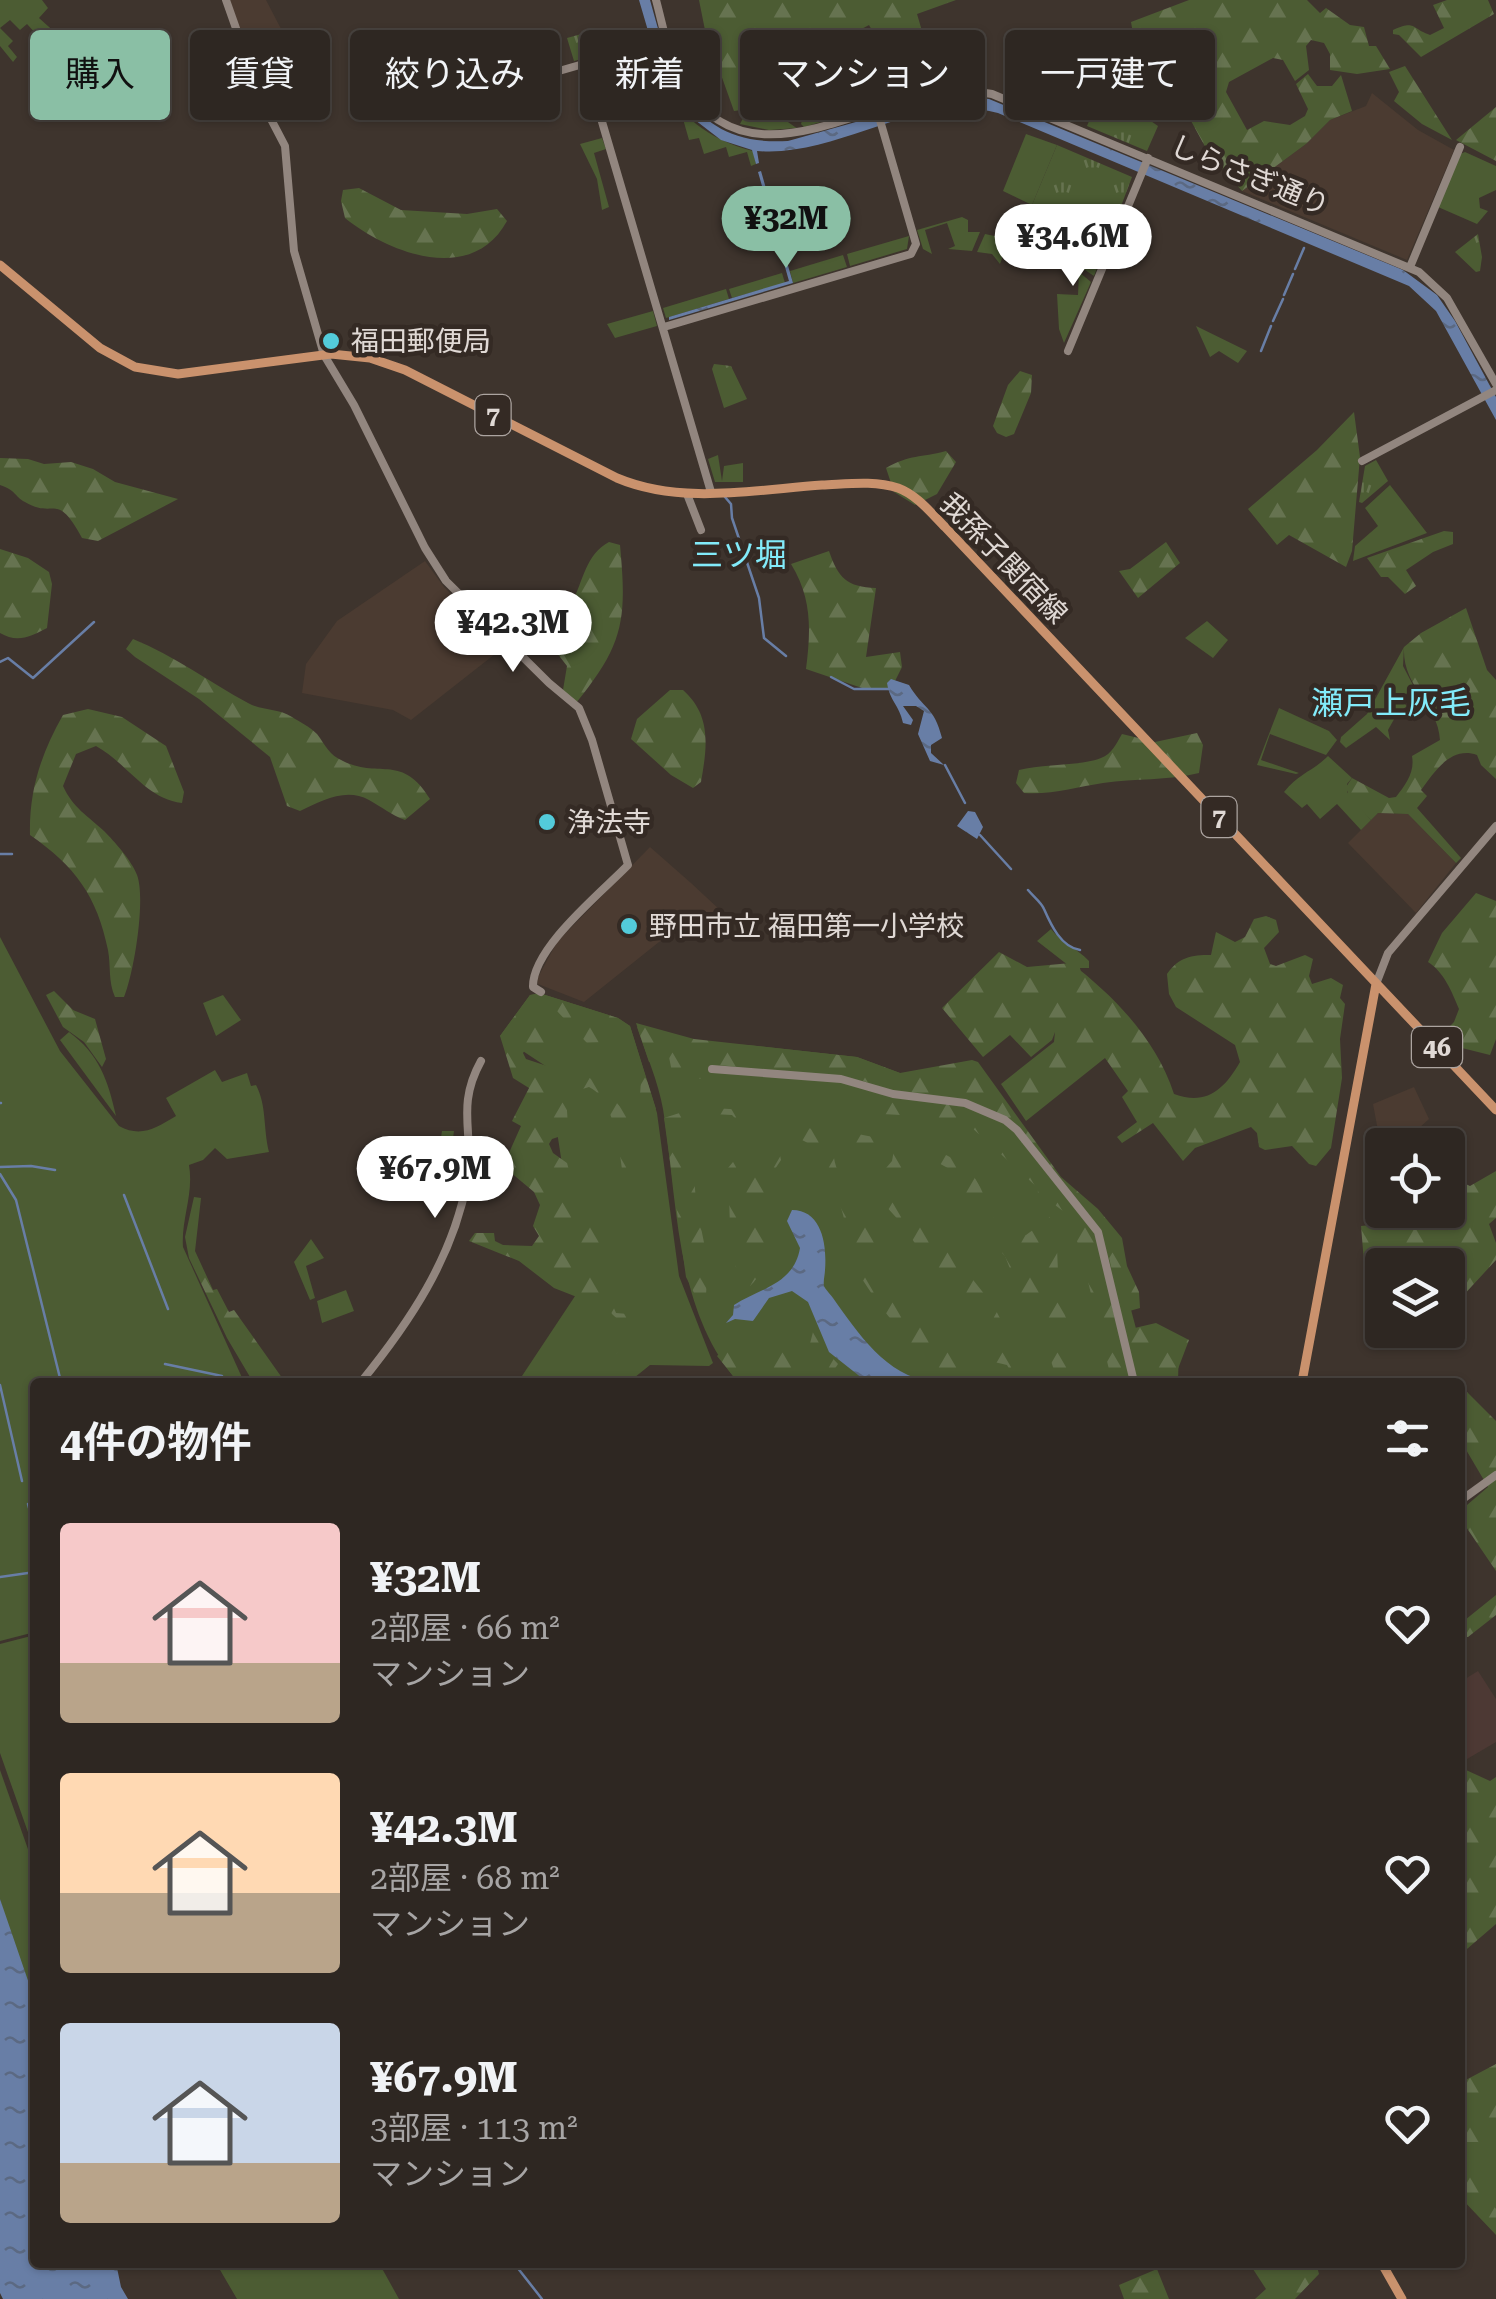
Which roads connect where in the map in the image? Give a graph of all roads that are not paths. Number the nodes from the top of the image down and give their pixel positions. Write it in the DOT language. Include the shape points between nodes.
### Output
graph roads {
  1 [pos="226,0"];
  2 [pos="656,0"];
  3 [pos="663,30"];
  4 [pos="985,94"];
  5 [pos="720,119"];
  6 [pos="602,120"];
  7 [pos="850,120"];
  8 [pos="880,120"];
  9 [pos="1460,147"];
  10 [pos="1147,160"];
  11 [pos="0,265"];
  12 [pos="1410,267"];
  13 [pos="664,327"];
  14 [pos="1068,350"];
  15 [pos="324,355"];
  16 [pos="1495,388"];
  17 [pos="1362,461"];
  18 [pos="711,492"];
  19 [pos="687,494"];
  20 [pos="701,530"];
  21 [pos="1496,826"];
  22 [pos="1376,984"];
  23 [pos="541,992"];
  24 [pos="481,1061"];
  25 [pos="712,1069"];
  26 [pos="1496,1110"];
  27 [pos="364,1378"];
  28 [pos="1133,1378"];
  29 [pos="1303,1378"];
  30 [pos="1496,1475"];
  31 [pos="1465,1497"];
  32 [pos="1385,2268"];
  33 [pos="1402,2299"];
  1 -- 15 [label="street" via="287,154 294,252"];
  2 -- 3 [label="street, しらさぎ通り"];
  4 -- 10 [label="street, しらさぎ通り"];
  5 -- 7 [label="street, しらさぎ通り" via="752,134 785,136"];
  6 -- 13 [label="street"];
  8 -- 13 [label="street" via="916,244 911,254"];
  9 -- 12 [label="street"];
  10 -- 12 [label="street, しらさぎ通り"];
  10 -- 14 [label="street"];
  11 -- 15 [label="main road, 我孫子関宿線 / 7" via="100,348 142,369 187,373"];
  12 -- 16 [label="street, しらさぎ通り" via="1447,298"];
  13 -- 18 [label="street"];
  15 -- 19 [label="main road, 我孫子関宿線 / 7" via="396,366 617,478"];
  15 -- 23 [label="street" via="438,570 579,708 592,740 628,865 556,938 533,978"];
  16 -- 17 [label="street"];
  18 -- 19 [label="main road, 我孫子関宿線 / 7"];
  18 -- 22 [label="main road, 我孫子関宿線 / 7" via="862,483 908,493"];
  19 -- 20 [label="street"];
  21 -- 22 [label="street" via="1388,953"];
  22 -- 26 [label="main road, 46"];
  22 -- 29 [label="main road"];
  24 -- 27 [label="street" via="465,1108 467,1179 435,1276"];
  25 -- 28 [label="street" via="841,1079 964,1103 1005,1120 1098,1232"];
  30 -- 31 [label="street"];
  32 -- 33 [label="main road"];
}
